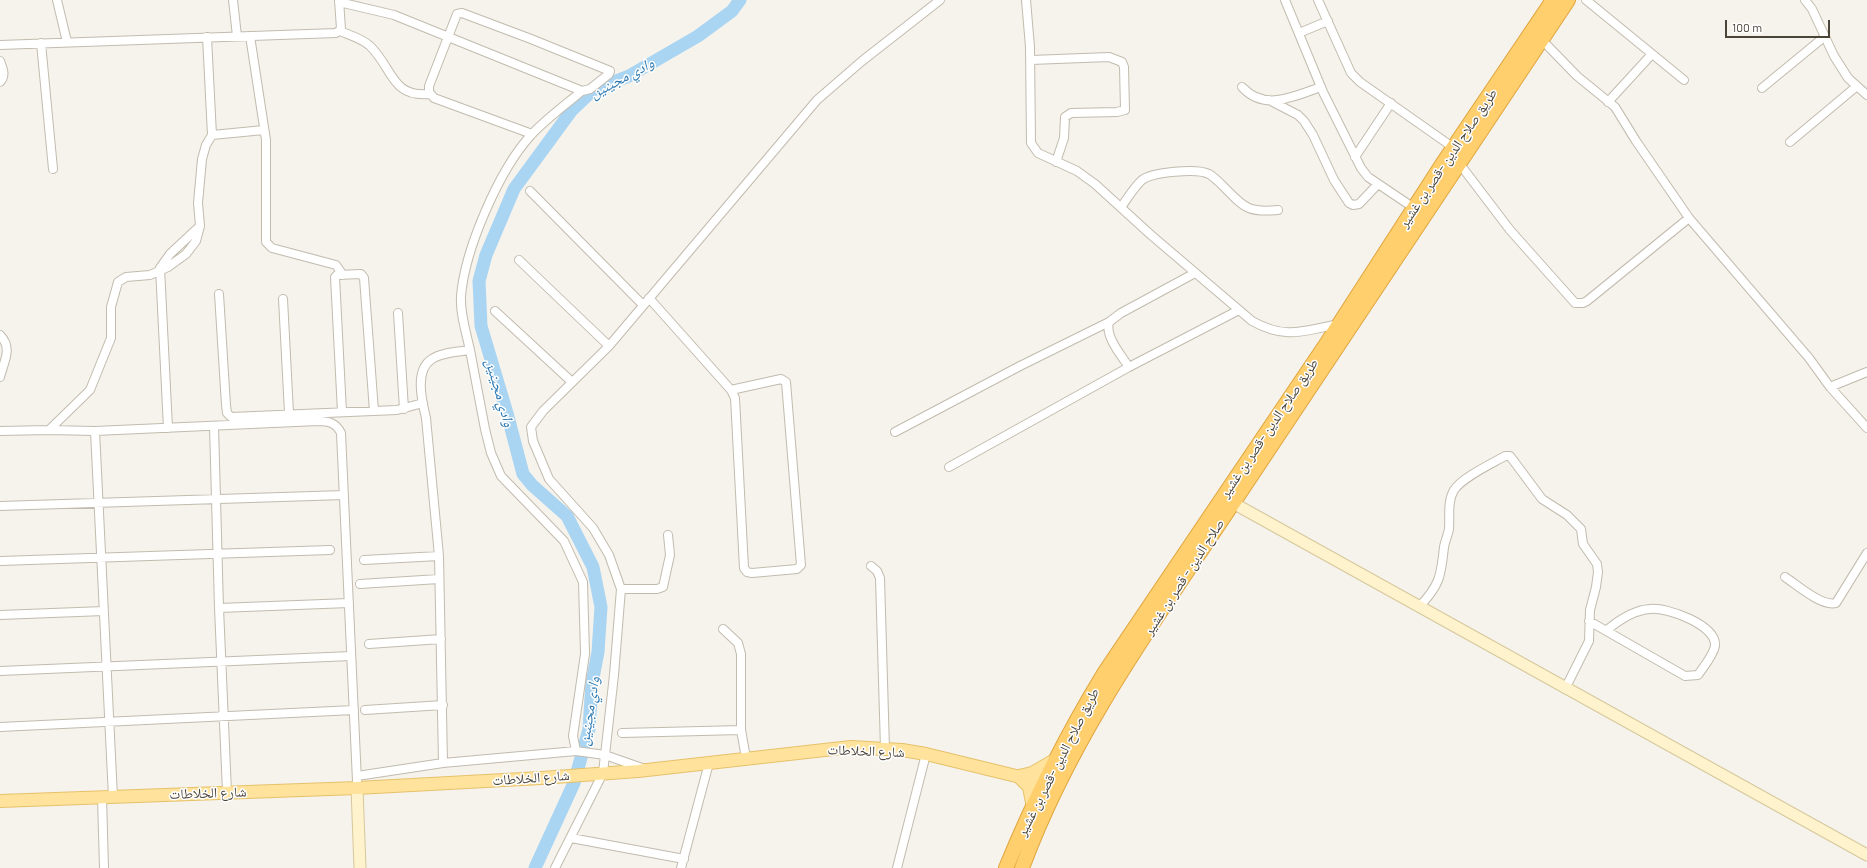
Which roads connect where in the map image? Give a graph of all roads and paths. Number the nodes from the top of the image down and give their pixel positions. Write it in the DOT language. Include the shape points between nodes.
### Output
graph roads {
  1 [pos="57,0"];
  2 [pos="233,0"];
  3 [pos="940,0"];
  4 [pos="1026,0"];
  5 [pos="1285,0"];
  6 [pos="1318,0"];
  7 [pos="1553,0"];
  8 [pos="1568,0"];
  9 [pos="1586,0"];
  10 [pos="1805,0"];
  11 [pos="339,1"];
  12 [pos="1328,21"];
  13 [pos="340,31"];
  14 [pos="1299,33"];
  15 [pos="237,36"];
  16 [pos="250,36"];
  17 [pos="207,37"];
  18 [pos="1824,37"];
  19 [pos="448,38"];
  20 [pos="1542,40"];
  21 [pos="67,42"];
  22 [pos="42,43"];
  23 [pos="0,45"];
  24 [pos="1652,54"];
  25 [pos="1031,60"];
  26 [pos="0,61"];
  27 [pos="1684,80"];
  28 [pos="0,82"];
  29 [pos="1857,86"];
  30 [pos="1242,87"];
  31 [pos="1322,87"];
  32 [pos="1762,88"];
  33 [pos="582,91"];
  34 [pos="1866,92"];
  35 [pos="430,94"];
  36 [pos="1269,100"];
  37 [pos="1608,102"];
  38 [pos="1391,103"];
  39 [pos="264,130"];
  40 [pos="532,134"];
  41 [pos="212,135"];
  42 [pos="1790,142"];
  43 [pos="1454,148"];
  44 [pos="1355,157"];
  45 [pos="1056,162"];
  46 [pos="1459,163"];
  47 [pos="53,169"];
  48 [pos="1378,184"];
  49 [pos="530,191"];
  50 [pos="1121,207"];
  51 [pos="1414,208"];
  52 [pos="1278,210"];
  53 [pos="1689,218"];
  54 [pos="519,260"];
  55 [pos="160,271"];
  56 [pos="1194,273"];
  57 [pos="343,275"];
  58 [pos="219,294"];
  59 [pos="649,298"];
  60 [pos="282,299"];
  61 [pos="643,305"];
  62 [pos="1239,310"];
  63 [pos="495,311"];
  64 [pos="398,313"];
  65 [pos="1109,322"];
  66 [pos="1339,324"];
  67 [pos="0,335"];
  68 [pos="609,346"];
  69 [pos="470,350"];
  70 [pos="1129,367"];
  71 [pos="1867,372"];
  72 [pos="0,377"];
  73 [pos="572,382"];
  74 [pos="1830,387"];
  75 [pos="730,390"];
  76 [pos="423,403"];
  77 [pos="404,409"];
  78 [pos="374,410"];
  79 [pos="342,412"];
  80 [pos="289,413"];
  81 [pos="214,426"];
  82 [pos="168,428"];
  83 [pos="1867,428"];
  84 [pos="49,430"];
  85 [pos="0,431"];
  86 [pos="95,431"];
  87 [pos="894,432"];
  88 [pos="949,467"];
  89 [pos="344,495"];
  90 [pos="217,498"];
  91 [pos="100,502"];
  92 [pos="1233,503"];
  93 [pos="0,506"];
  94 [pos="668,536"];
  95 [pos="330,550"];
  96 [pos="217,553"];
  97 [pos="1867,553"];
  98 [pos="439,556"];
  99 [pos="102,557"];
  100 [pos="364,560"];
  101 [pos="0,561"];
  102 [pos="871,566"];
  103 [pos="1785,577"];
  104 [pos="439,579"];
  105 [pos="360,584"];
  106 [pos="621,589"];
  107 [pos="349,603"];
  108 [pos="1419,607"];
  109 [pos="219,608"];
  110 [pos="104,611"];
  111 [pos="0,615"];
  112 [pos="1589,621"];
  113 [pos="723,629"];
  114 [pos="1607,630"];
  115 [pos="441,639"];
  116 [pos="369,644"];
  117 [pos="352,656"];
  118 [pos="222,662"];
  119 [pos="107,667"];
  120 [pos="0,671"];
  121 [pos="1564,689"];
  122 [pos="443,705"];
  123 [pos="354,710"];
  124 [pos="366,710"];
  125 [pos="224,716"];
  126 [pos="1083,721"];
  127 [pos="109,722"];
  128 [pos="0,727"];
  129 [pos="741,730"];
  130 [pos="622,733"];
  131 [pos="885,749"];
  132 [pos="576,751"];
  133 [pos="926,754"];
  134 [pos="605,755"];
  135 [pos="746,758"];
  136 [pos="1058,758"];
  137 [pos="443,763"];
  138 [pos="709,763"];
  139 [pos="647,770"];
  140 [pos="603,773"];
  141 [pos="1018,776"];
  142 [pos="357,782"];
  143 [pos="1051,784"];
  144 [pos="227,792"];
  145 [pos="107,797"];
  146 [pos="0,801"];
  147 [pos="1032,808"];
  148 [pos="571,838"];
  149 [pos="1867,855"];
  150 [pos="684,859"];
  151 [pos="104,868"];
  152 [pos="360,868"];
  153 [pos="555,868"];
  154 [pos="681,868"];
  155 [pos="897,868"];
  156 [pos="1006,868"];
  157 [pos="1022,868"];
  1 -- 21 [label="street"];
  2 -- 15 [label="street"];
  3 -- 59 [label="street" via="851,69 817,100"];
  4 -- 25 [label="street"];
  5 -- 14 [label="street"];
  6 -- 12 [label="street"];
  7 -- 43 [label="highway, طريق صلاح الدين -قصر بن غشير"];
  8 -- 20 [label="highway, صلاح الدين - قصر بن غشير"];
  9 -- 24 [label="street"];
  10 -- 18 [label="street" via="1812,9"];
  11 -- 13 [label="street"];
  11 -- 19 [label="street" via="394,15"];
  12 -- 14 [label="street"];
  12 -- 38 [label="street" via="1351,73"];
  13 -- 16 [label="street"];
  13 -- 35 [label="street" via="369,44 402,89 414,94"];
  14 -- 31 [label="street"];
  15 -- 16 [label="street"];
  15 -- 17 [label="street"];
  16 -- 39 [label="street"];
  17 -- 21 [label="street"];
  17 -- 41 [label="street"];
  18 -- 29 [label="street" via="1848,78"];
  18 -- 32 [label="street"];
  19 -- 33 [label="street"];
  19 -- 33 [label="street" via="455,17 462,13 610,71 590,89"];
  19 -- 35 [label="street" via="429,86"];
  20 -- 37 [label="street" via="1577,76"];
  20 -- 46 [label="highway, صلاح الدين - قصر بن غشير"];
  21 -- 22 [label="street"];
  22 -- 23 [label="street"];
  22 -- 47 [label="street"];
  24 -- 27 [label="street"];
  24 -- 37 [label="street"];
  25 -- 45 [label="street" via="1030,143 1038,153"];
  25 -- 45 [label="street" via="1109,57 1122,62 1124,67 1125,110 1071,113 1065,117 1064,138"];
  26 -- 28 [label="street" via="4,73"];
  29 -- 34 [label="street"];
  29 -- 42 [label="street"];
  30 -- 36 [label="street" via="1257,100"];
  31 -- 36 [label="street" via="1289,98"];
  31 -- 44 [label="street"];
  33 -- 40 [label="street"];
  35 -- 40 [label="street" via="434,98"];
  36 -- 48 [label="street" via="1298,115 1304,121 1334,180 1350,203 1359,204"];
  37 -- 53 [label="street" via="1615,107"];
  38 -- 43 [label="street"];
  38 -- 44 [label="street"];
  39 -- 41 [label="street"];
  39 -- 57 [label="street" via="267,157 268,246 336,266"];
  40 -- 69 [label="street" via="508,166 497,188 468,262 461,296 461,312"];
  41 -- 55 [label="street" via="202,159 198,203 200,226 196,241 192,248 168,268"];
  43 -- 51 [label="highway, طريق صلاح الدين -قصر بن غشير"];
  44 -- 48 [label="street" via="1368,177"];
  45 -- 50 [label="street" via="1083,175"];
  46 -- 53 [label="street" via="1510,230 1575,303 1587,301"];
  46 -- 92 [label="highway, صلاح الدين - قصر بن غشير"];
  48 -- 51 [label="street"];
  49 -- 61 [label="street"];
  50 -- 52 [label="street" via="1144,179 1193,170 1215,178 1248,208 1256,211"];
  50 -- 56 [label="street"];
  51 -- 66 [label="highway, طريق صلاح الدين -قصر بن غشير"];
  53 -- 74 [label="street" via="1809,358"];
  54 -- 68 [label="street"];
  55 -- 82 [label="street"];
  55 -- 84 [label="street" via="150,275 126,277 118,282 111,307 111,338 90,390"];
  56 -- 62 [label="street"];
  56 -- 65 [label="street"];
  57 -- 78 [label="street" via="361,274 364,278"];
  57 -- 79 [label="street" via="336,277"];
  58 -- 80 [label="street" via="227,413 234,417"];
  59 -- 61 [label="street"];
  59 -- 75 [label="street"];
  60 -- 80 [label="street"];
  61 -- 68 [label="street"];
  62 -- 66 [label="street" via="1252,321 1279,333"];
  62 -- 70 [label="street"];
  63 -- 73 [label="street"];
  64 -- 77 [label="street"];
  65 -- 70 [label="street" via="1107,327 1114,345"];
  65 -- 87 [label="street"];
  66 -- 126 [label="highway, طريق صلاح الدين -قصر بن غشير" via="1118,651"];
  67 -- 72 [label="street" via="8,348"];
  68 -- 73 [label="street"];
  69 -- 76 [label="street" via="439,356 426,364 422,376"];
  69 -- 132 [label="street" via="484,429 501,476 564,541 583,582 584,654 572,736"];
  70 -- 88 [label="street"];
  71 -- 74 [label="street"];
  73 -- 106 [label="street" via="533,422 531,432 549,479 593,528 609,555"];
  74 -- 83 [label="street"];
  75 -- 75 [label="street" via="735,401 744,568 752,573 797,569 801,565 786,382 781,379"];
  76 -- 77 [label="street"];
  76 -- 98 [label="street"];
  77 -- 78 [label="street"];
  78 -- 79 [label="street"];
  79 -- 80 [label="street"];
  81 -- 82 [label="street"];
  81 -- 89 [label="street" via="318,421 334,424 341,433"];
  81 -- 90 [label="street"];
  82 -- 86 [label="street"];
  84 -- 85 [label="street"];
  84 -- 86 [label="street"];
  86 -- 91 [label="street"];
  89 -- 90 [label="street"];
  89 -- 107 [label="street"];
  90 -- 91 [label="street"];
  90 -- 96 [label="street"];
  91 -- 93 [label="street"];
  91 -- 99 [label="street"];
  92 -- 108 [label="main road"];
  92 -- 126 [label="highway, صلاح الدين - قصر بن غشير"];
  94 -- 106 [label="street" via="670,555 663,587"];
  95 -- 96 [label="street"];
  96 -- 99 [label="street"];
  96 -- 109 [label="street"];
  97 -- 103 [label="street" via="1836,603 1818,599"];
  98 -- 100 [label="street"];
  98 -- 104 [label="street"];
  99 -- 101 [label="street"];
  99 -- 110 [label="street"];
  102 -- 131 [label="street" via="880,578"];
  104 -- 105 [label="street"];
  104 -- 115 [label="street"];
  106 -- 134 [label="street"];
  107 -- 109 [label="street"];
  107 -- 117 [label="street"];
  108 -- 112 [label="street" via="1431,595 1442,571 1454,490 1494,462 1510,456 1542,499 1568,515 1581,529 1583,544 1597,564 1598,572"];
  108 -- 121 [label="main road"];
  109 -- 118 [label="street"];
  110 -- 111 [label="street"];
  110 -- 119 [label="street"];
  112 -- 114 [label="street"];
  112 -- 121 [label="street" via="1587,647"];
  113 -- 129 [label="street" via="738,642 741,654"];
  114 -- 114 [label="street" via="1685,676 1698,675 1715,646 1711,633 1699,624 1659,608 1638,612 1619,620"];
  115 -- 116 [label="street"];
  115 -- 122 [label="street"];
  117 -- 118 [label="street"];
  117 -- 123 [label="street"];
  118 -- 119 [label="street"];
  118 -- 125 [label="street"];
  119 -- 120 [label="street"];
  119 -- 127 [label="street"];
  121 -- 149 [label="main road"];
  122 -- 124 [label="street"];
  122 -- 137 [label="street"];
  123 -- 125 [label="street"];
  123 -- 142 [label="street"];
  125 -- 127 [label="street"];
  125 -- 144 [label="street"];
  126 -- 136 [label="highway, طريق صلاح الدين -قصر بن غشير"];
  126 -- 143 [label="highway, صلاح الدين - قصر بن غشير"];
  127 -- 128 [label="street"];
  127 -- 145 [label="street"];
  129 -- 130 [label="street"];
  129 -- 135 [label="street"];
  131 -- 133 [label="main road, شارع الخلاطات"];
  131 -- 135 [label="main road, شارع الخلاطات" via="851,747"];
  132 -- 134 [label="street"];
  132 -- 137 [label="street"];
  133 -- 141 [label="main road, شارع الخلاطات"];
  133 -- 155 [label="street"];
  134 -- 139 [label="street"];
  134 -- 140 [label="street"];
  135 -- 138 [label="main road, شارع الخلاطات"];
  136 -- 141 [label="main road" via="1032,773"];
  136 -- 143 [label="highway, طريق صلاح الدين -قصر بن غشير"];
  137 -- 142 [label="street"];
  138 -- 139 [label="main road, شارع الخلاطات"];
  138 -- 150 [label="street"];
  139 -- 140 [label="main road, شارع الخلاطات"];
  140 -- 142 [label="main road, شارع الخلاطات" via="550,777"];
  140 -- 148 [label="street"];
  141 -- 143 [label="main road, شارع الخلاطات"];
  141 -- 147 [label="main road" via="1029,787"];
  142 -- 144 [label="main road, شارع الخلاطات"];
  142 -- 152 [label="main road"];
  143 -- 147 [label="highway, طريق صلاح الدين -قصر بن غشير"];
  143 -- 157 [label="highway, صلاح الدين - قصر بن غشير"];
  144 -- 145 [label="main road, شارع الخلاطات"];
  145 -- 146 [label="main road, شارع الخلاطات"];
  145 -- 151 [label="street"];
  147 -- 156 [label="highway, طريق صلاح الدين -قصر بن غشير"];
  148 -- 150 [label="street"];
  148 -- 153 [label="street"];
  150 -- 154 [label="street"];
}
